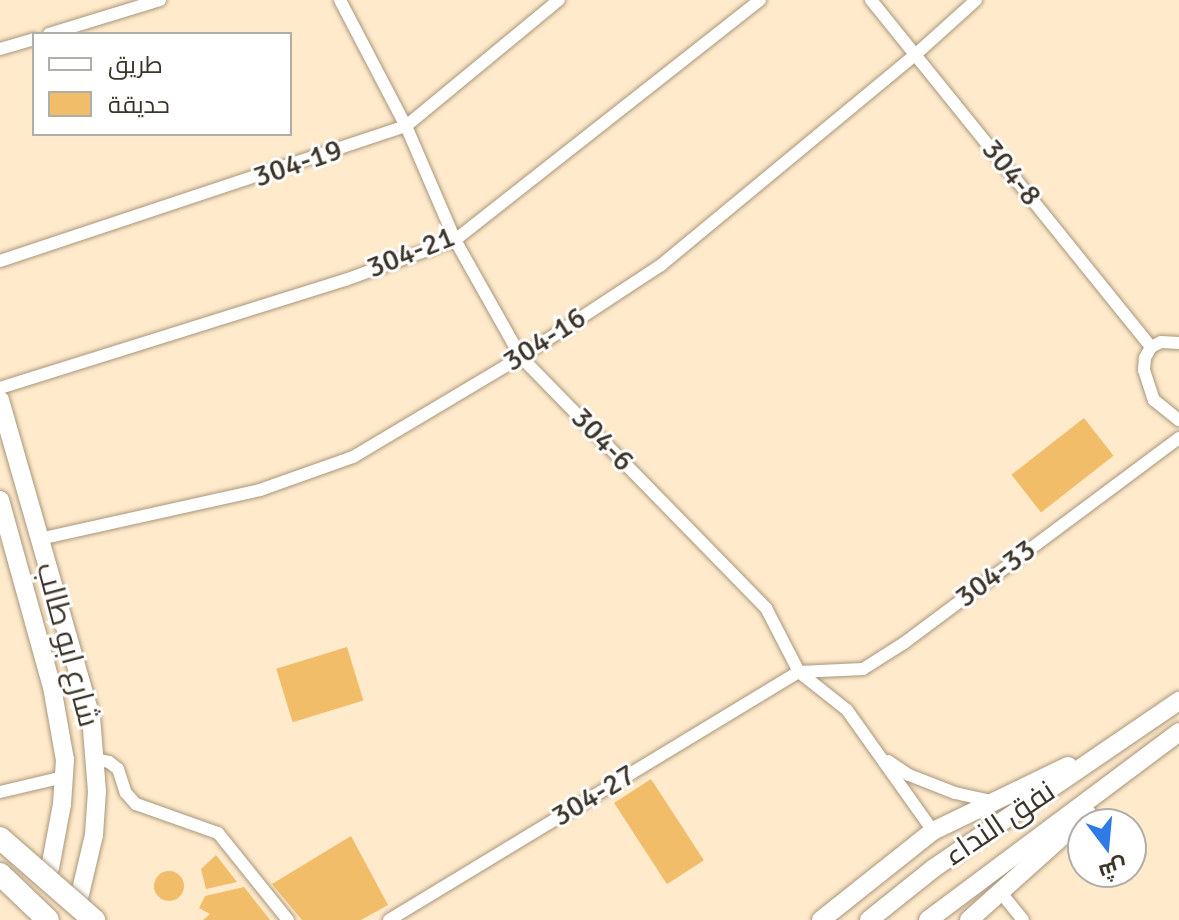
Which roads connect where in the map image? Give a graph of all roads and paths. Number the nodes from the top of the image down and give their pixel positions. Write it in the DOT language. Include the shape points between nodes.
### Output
graph roads {
  1 [pos="160,0"];
  2 [pos="340,0"];
  3 [pos="559,0"];
  4 [pos="760,0"];
  5 [pos="871,0"];
  6 [pos="976,0"];
  7 [pos="56,32"];
  8 [pos="32,40"];
  9 [pos="0,49"];
  10 [pos="915,55"];
  11 [pos="406,126"];
  12 [pos="455,240"];
  13 [pos="0,261"];
  14 [pos="1179,343"];
  15 [pos="1151,347"];
  16 [pos="521,357"];
  17 [pos="0,388"];
  18 [pos="0,400"];
  19 [pos="1179,420"];
  20 [pos="1179,438"];
  21 [pos="0,500"];
  22 [pos="39,539"];
  23 [pos="799,672"];
  24 [pos="1179,701"];
  25 [pos="1179,732"];
  26 [pos="1135,733"];
  27 [pos="1150,755"];
  28 [pos="882,757"];
  29 [pos="94,759"];
  30 [pos="64,777"];
  31 [pos="0,792"];
  32 [pos="996,802"];
  33 [pos="933,831"];
  34 [pos="0,838"];
  35 [pos="50,868"];
  36 [pos="0,874"];
  37 [pos="80,894"];
  38 [pos="1002,894"];
  39 [pos="46,903"];
  40 [pos="81,919"];
  41 [pos="288,920"];
  42 [pos="389,920"];
  43 [pos="821,920"];
  44 [pos="869,920"];
  45 [pos="928,920"];
  46 [pos="969,920"];
  47 [pos="1023,920"];
  1 -- 7 [label="street"];
  2 -- 11 [label="street, 304-6"];
  3 -- 11 [label="street, 304-19"];
  4 -- 12 [label="street, 304-21"];
  5 -- 10 [label="street, 304-8"];
  6 -- 10 [label="street, 304-16"];
  8 -- 9 [label="street"];
  10 -- 15 [label="street, 304-8"];
  10 -- 16 [label="street, 304-16" via="661,265"];
  11 -- 12 [label="street, 304-6"];
  11 -- 13 [label="street, 304-19"];
  12 -- 16 [label="street, 304-6"];
  12 -- 17 [label="street, 304-21" via="345,280"];
  14 -- 15 [label="street"];
  15 -- 19 [label="street" via="1145,358 1149,391 1160,408"];
  16 -- 22 [label="street, 304-16" via="353,457 260,490"];
  16 -- 23 [label="street, 304-6" via="766,608"];
  18 -- 22 [label="main road, شارع ابو طالب"];
  20 -- 23 [label="street, 304-33" via="863,669"];
  21 -- 30 [label="main road, شارع ابو طالب" via="52,687"];
  22 -- 29 [label="main road, شارع ابو طالب" via="91,717"];
  23 -- 28 [label="street, 304-6" via="847,710"];
  23 -- 42 [label="street, 304-27"];
  24 -- 26 [label="main road"];
  25 -- 27 [label="main road"];
  26 -- 32 [label="main road"];
  26 -- 44 [label="main road, نفق النداء" via="934,868"];
  27 -- 38 [label="main road"];
  27 -- 45 [label="main road, نفق النداء"];
  28 -- 32 [label="street" via="909,775"];
  28 -- 33 [label="street, 304-6"];
  29 -- 37 [label="main road, شارع ابو طالب" via="94,835"];
  29 -- 41 [label="street" via="118,769 136,804 218,833"];
  30 -- 31 [label="street"];
  30 -- 35 [label="main road, شارع ابو طالب"];
  32 -- 33 [label="main road"];
  33 -- 43 [label="main road"];
  34 -- 40 [label="highway, bridge"];
  36 -- 39 [label="highway, bridge"];
  38 -- 46 [label="main road"];
  38 -- 47 [label="street"];
}
